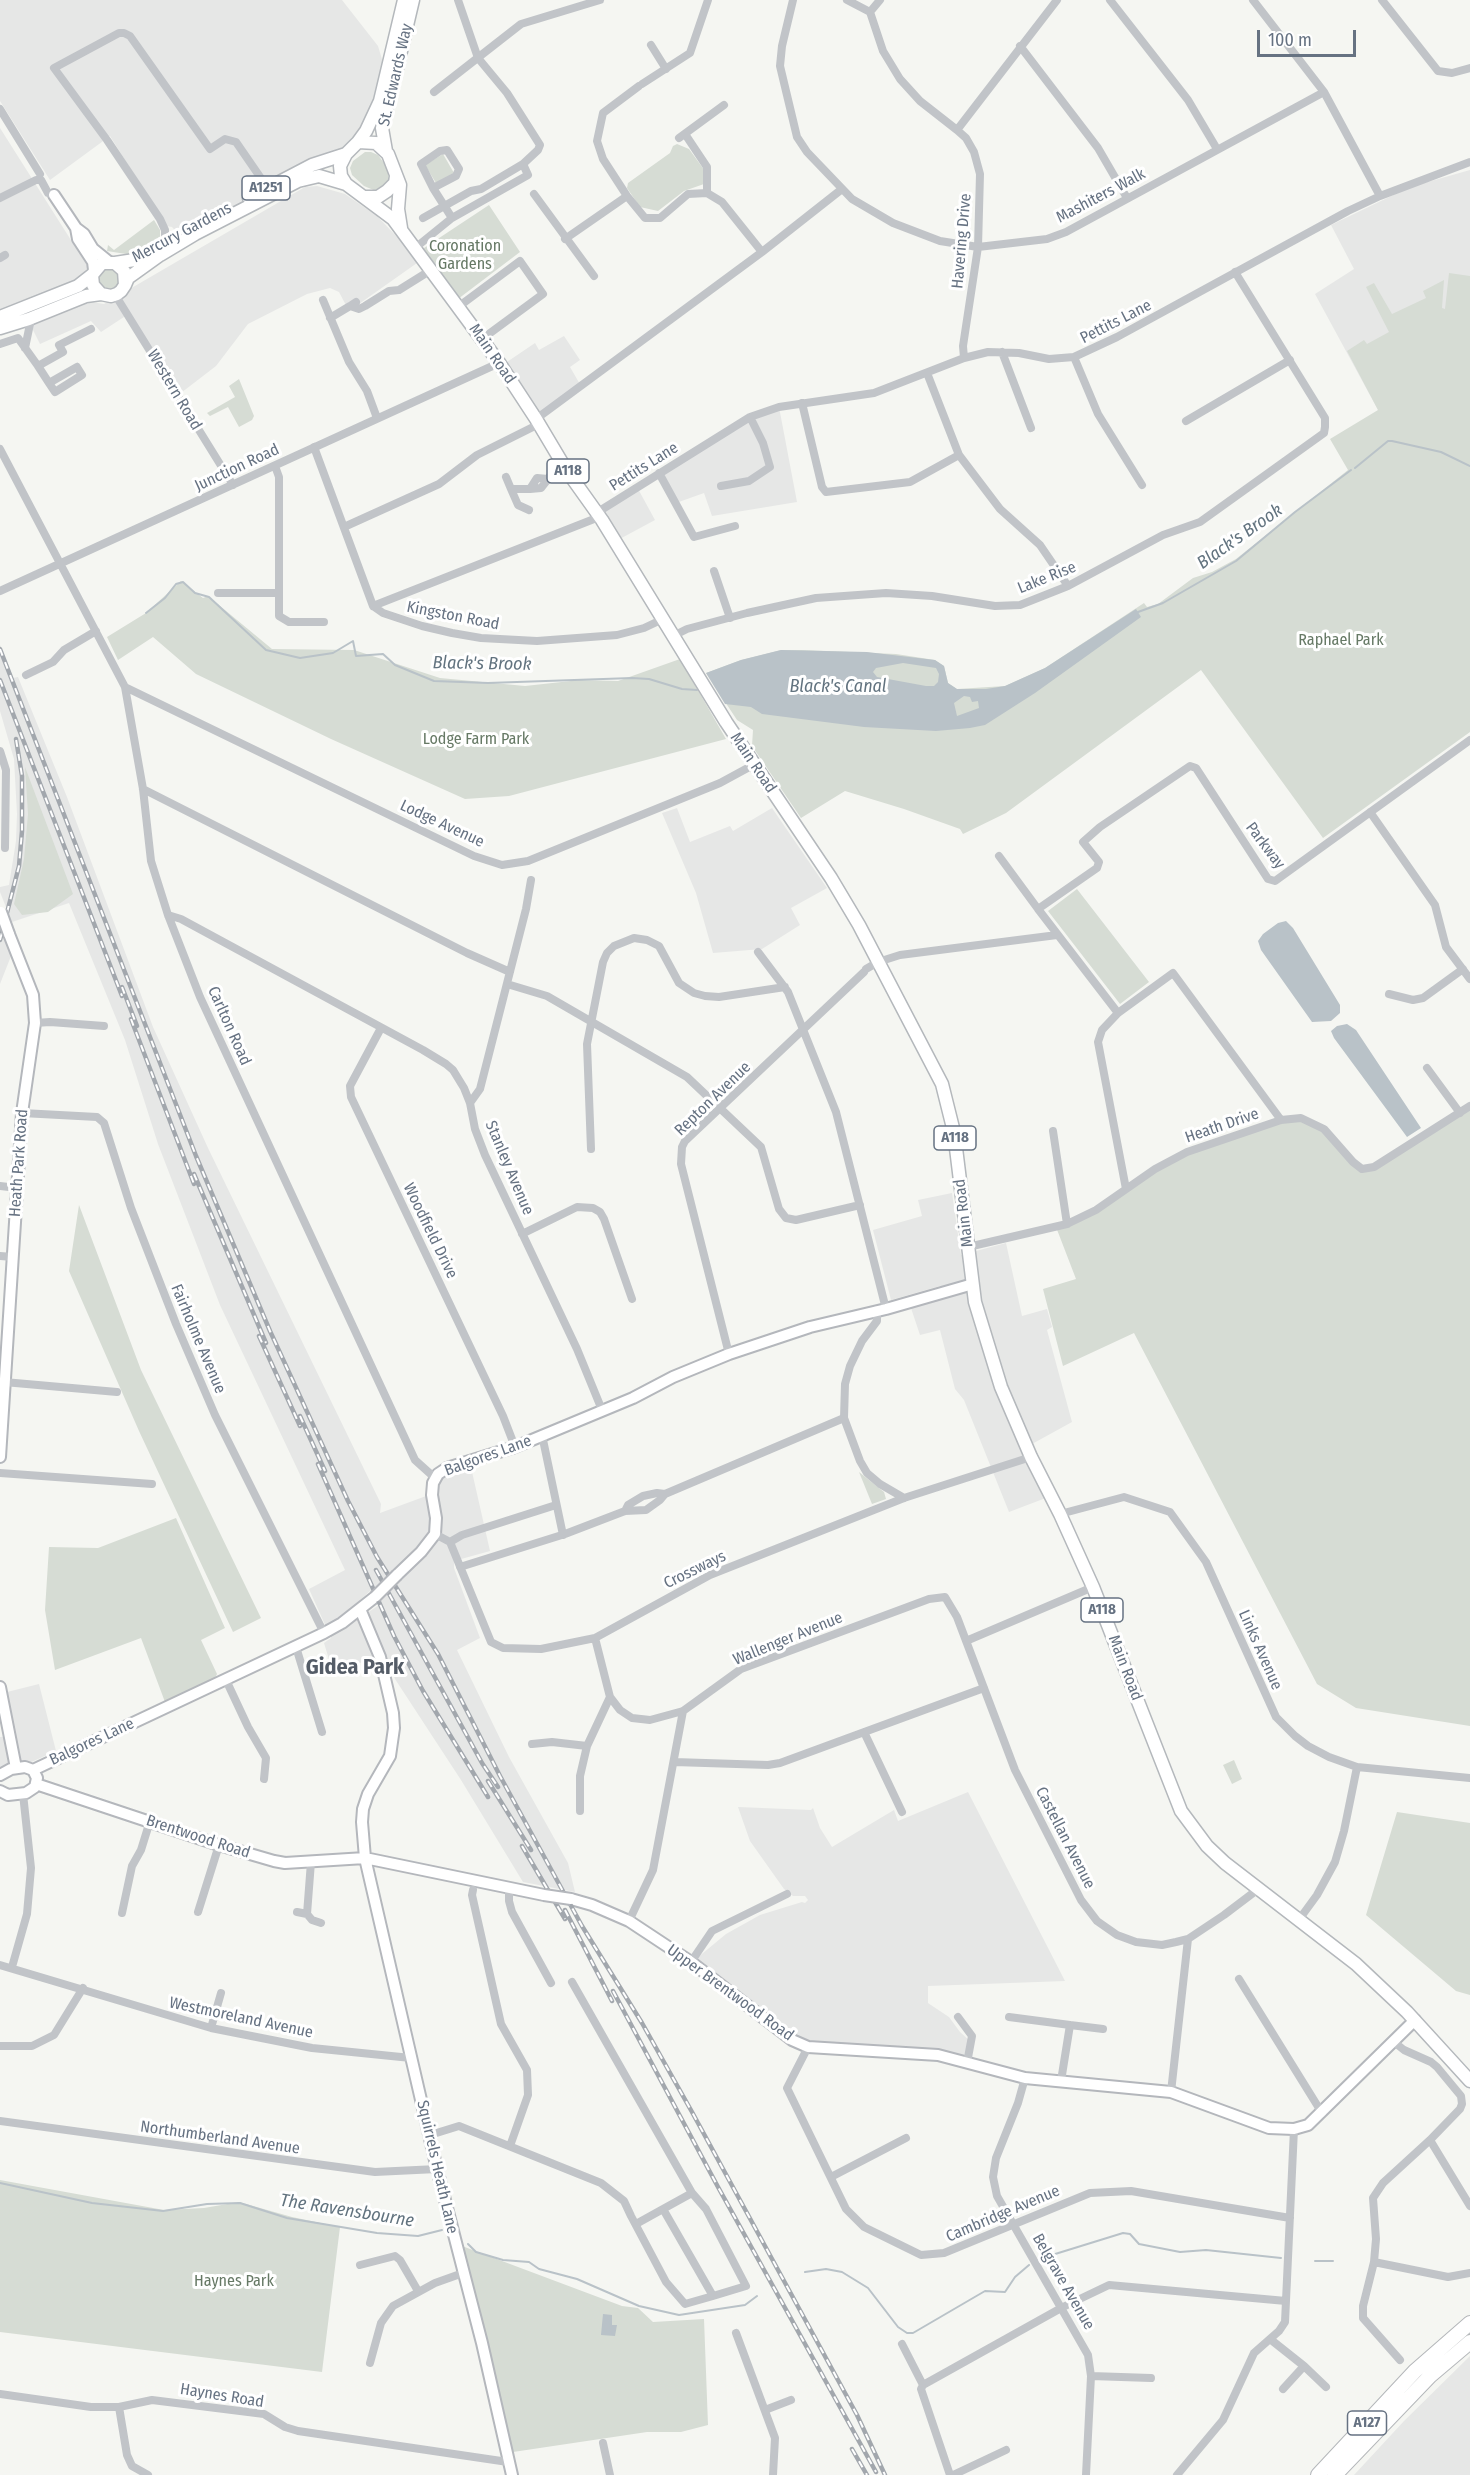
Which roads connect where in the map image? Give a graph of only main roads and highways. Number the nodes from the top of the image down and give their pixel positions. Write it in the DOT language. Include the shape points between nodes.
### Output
graph roads {
  1 [pos="404,0"];
  2 [pos="413,0"];
  3 [pos="358,142"];
  4 [pos="386,151"];
  5 [pos="345,154"];
  6 [pos="396,176"];
  7 [pos="346,184"];
  8 [pos="365,197"];
  9 [pos="401,229"];
  10 [pos="112,263"];
  11 [pos="93,273"];
  12 [pos="121,290"];
  13 [pos="101,294"];
  14 [pos="0,317"];
  15 [pos="0,328"];
  16 [pos="1470,2080"];
  17 [pos="1470,2323"];
  18 [pos="1470,2331"];
  19 [pos="1470,2342"];
  20 [pos="1415,2371"];
  21 [pos="1430,2376"];
  22 [pos="1318,2475"];
  23 [pos="1335,2475"];
  1 -- 3 [label="main road, St. Edwards Way" via="380,101"];
  2 -- 4 [label="main road, St. Edwards Way" via="382,128"];
  3 -- 4 [label="main road" via="372,141"];
  3 -- 5 [label="main road"];
  4 -- 6 [label="main road"];
  5 -- 7 [label="main road" via="340,171"];
  5 -- 10 [label="main road, Mercury Gardens / A1251" via="267,187 141,258"];
  6 -- 8 [label="main road" via="387,191 378,197"];
  6 -- 9 [label="main road"];
  7 -- 8 [label="main road, A118"];
  7 -- 12 [label="main road, Mercury Gardens / A1251" via="319,176 298,181 195,234 138,270"];
  8 -- 9 [label="main road, A118" via="388,213"];
  9 -- 16 [label="main road, Main Road / A118" via="538,421 720,712 831,878 942,1084 954,1132 975,1302 1001,1387 1093,1587 1181,1811 1207,1846 1257,1890 1356,1964"];
  10 -- 11 [label="main road, A1251" via="102,263"];
  10 -- 12 [label="main road" via="124,272"];
  11 -- 13 [label="main road" via="93,285"];
  11 -- 14 [label="main road, A1251" via="78,286"];
  12 -- 13 [label="main road" via="111,296"];
  13 -- 15 [label="main road"];
  17 -- 20 [label="highway, A127"];
  18 -- 20 [label="highway, A127"];
  18 -- 21 [label="highway, A127"];
  19 -- 21 [label="highway, A127"];
  20 -- 22 [label="highway, A127"];
  21 -- 23 [label="highway, A127"];
}
